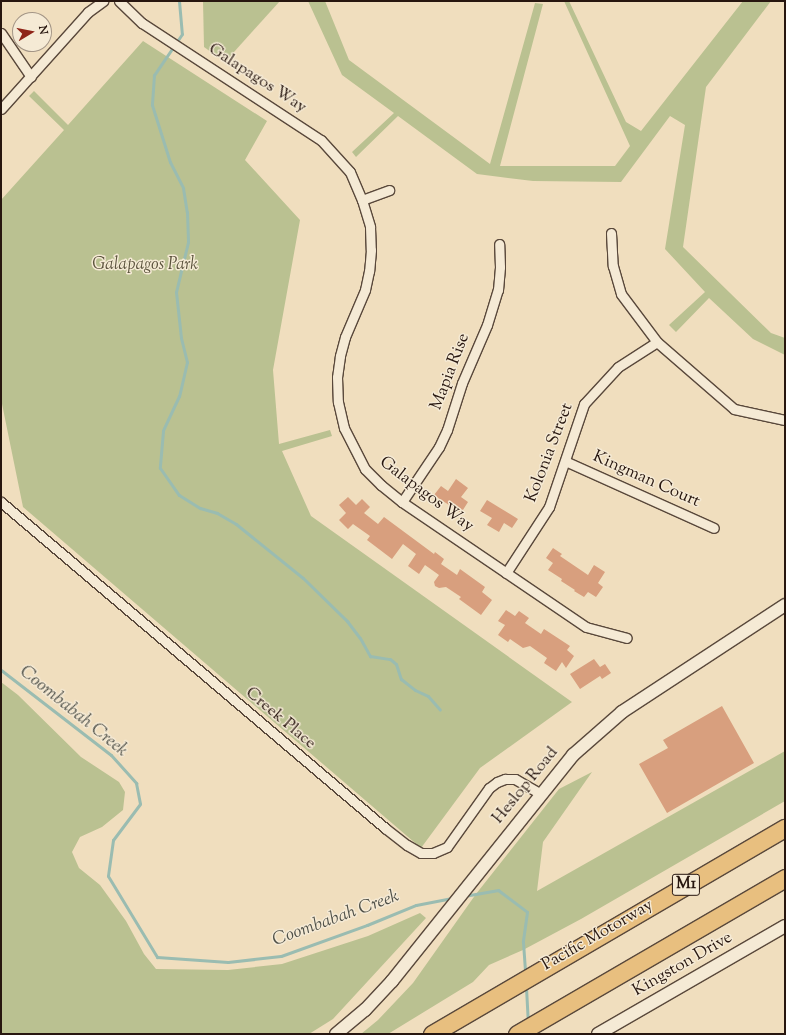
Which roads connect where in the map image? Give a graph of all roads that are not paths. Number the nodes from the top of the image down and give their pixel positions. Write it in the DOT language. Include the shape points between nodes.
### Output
graph roads {
  1 [pos="103,1"];
  2 [pos="119,1"];
  3 [pos="1,33"];
  4 [pos="31,77"];
  5 [pos="1,109"];
  6 [pos="389,190"];
  7 [pos="362,200"];
  8 [pos="611,233"];
  9 [pos="499,244"];
  10 [pos="657,342"];
  11 [pos="785,420"];
  12 [pos="565,461"];
  13 [pos="1,502"];
  14 [pos="402,502"];
  15 [pos="714,528"];
  16 [pos="506,573"];
  17 [pos="785,605"];
  18 [pos="627,638"];
  19 [pos="541,794"];
  20 [pos="785,828"];
  21 [pos="785,878"];
  22 [pos="785,926"];
  23 [pos="600,1033"];
  24 [pos="336,1034"];
  25 [pos="432,1034"];
  26 [pos="517,1034"];
  1 -- 4 [label="street" via="88,12"];
  2 -- 7 [label="street, Galapagos Way" via="142,23 163,38 321,140 350,172"];
  3 -- 4 [label="street"];
  4 -- 5 [label="street"];
  6 -- 7 [label="street"];
  7 -- 14 [label="street, Galapagos Way" via="370,227 369,271 365,290 345,337 340,356 337,377 338,402 344,428 365,469"];
  8 -- 10 [label="street" via="613,266 621,294"];
  9 -- 14 [label="street, Mapia Rise" via="498,290 489,319 439,447"];
  10 -- 11 [label="street" via="734,409"];
  10 -- 12 [label="street, Kolonia Street" via="618,367 584,404"];
  12 -- 15 [label="street, Kingman Court"];
  12 -- 16 [label="street, Kolonia Street" via="549,507"];
  13 -- 19 [label="street, Creek Place" via="385,828 421,853 433,853 446,847 496,782 515,779"];
  14 -- 16 [label="street, Galapagos Way"];
  16 -- 18 [label="street, Galapagos Way" via="586,627"];
  17 -- 19 [label="street, Heslop Road" via="622,712 573,755"];
  19 -- 24 [label="street, Heslop Road" via="377,999"];
  20 -- 25 [label="highway, Pacific Motorway / M1"];
  21 -- 26 [label="highway, M1"];
  22 -- 23 [label="street, Kingston Drive"];
}
